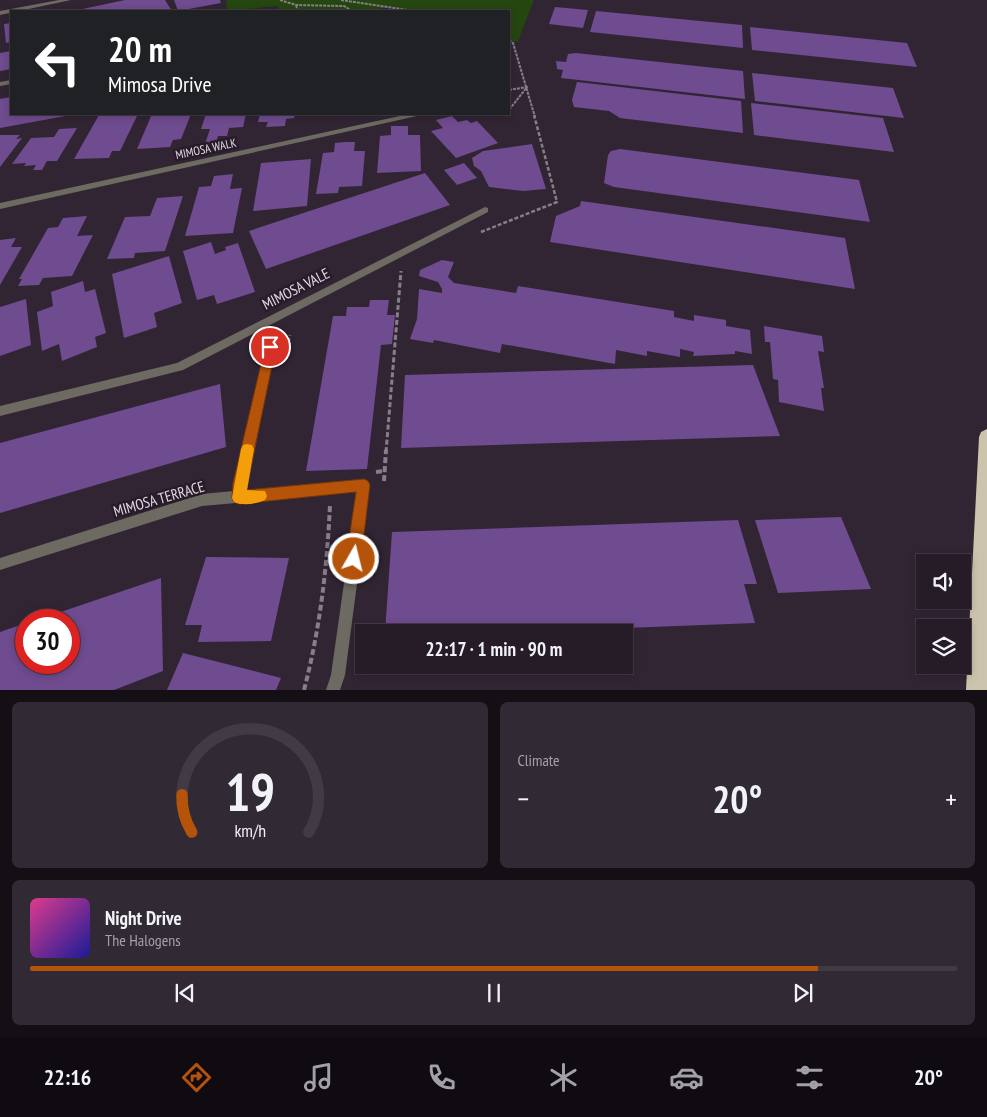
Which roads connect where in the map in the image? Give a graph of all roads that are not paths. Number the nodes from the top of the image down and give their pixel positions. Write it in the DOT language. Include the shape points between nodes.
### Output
graph roads {
  1 [pos="68,0"];
  2 [pos="16,10"];
  3 [pos="412,115"];
  4 [pos="0,206"];
  5 [pos="485,210"];
  6 [pos="270,347"];
  7 [pos="0,411"];
  8 [pos="987,437"];
  9 [pos="239,498"];
  10 [pos="0,564"];
  11 [pos="333,690"];
  12 [pos="977,690"];
  1 -- 2 [label="street"];
  3 -- 4 [label="street, MIMOSA WALK"];
  5 -- 7 [label="street, MIMOSA VALE" via="180,366"];
  6 -- 9 [label="street"];
  8 -- 12 [label="highway"];
  9 -- 10 [label="street, MIMOSA TERRACE" via="202,500"];
  9 -- 11 [label="street, MIMOSA TERRACE" via="364,485 338,675"];
}
